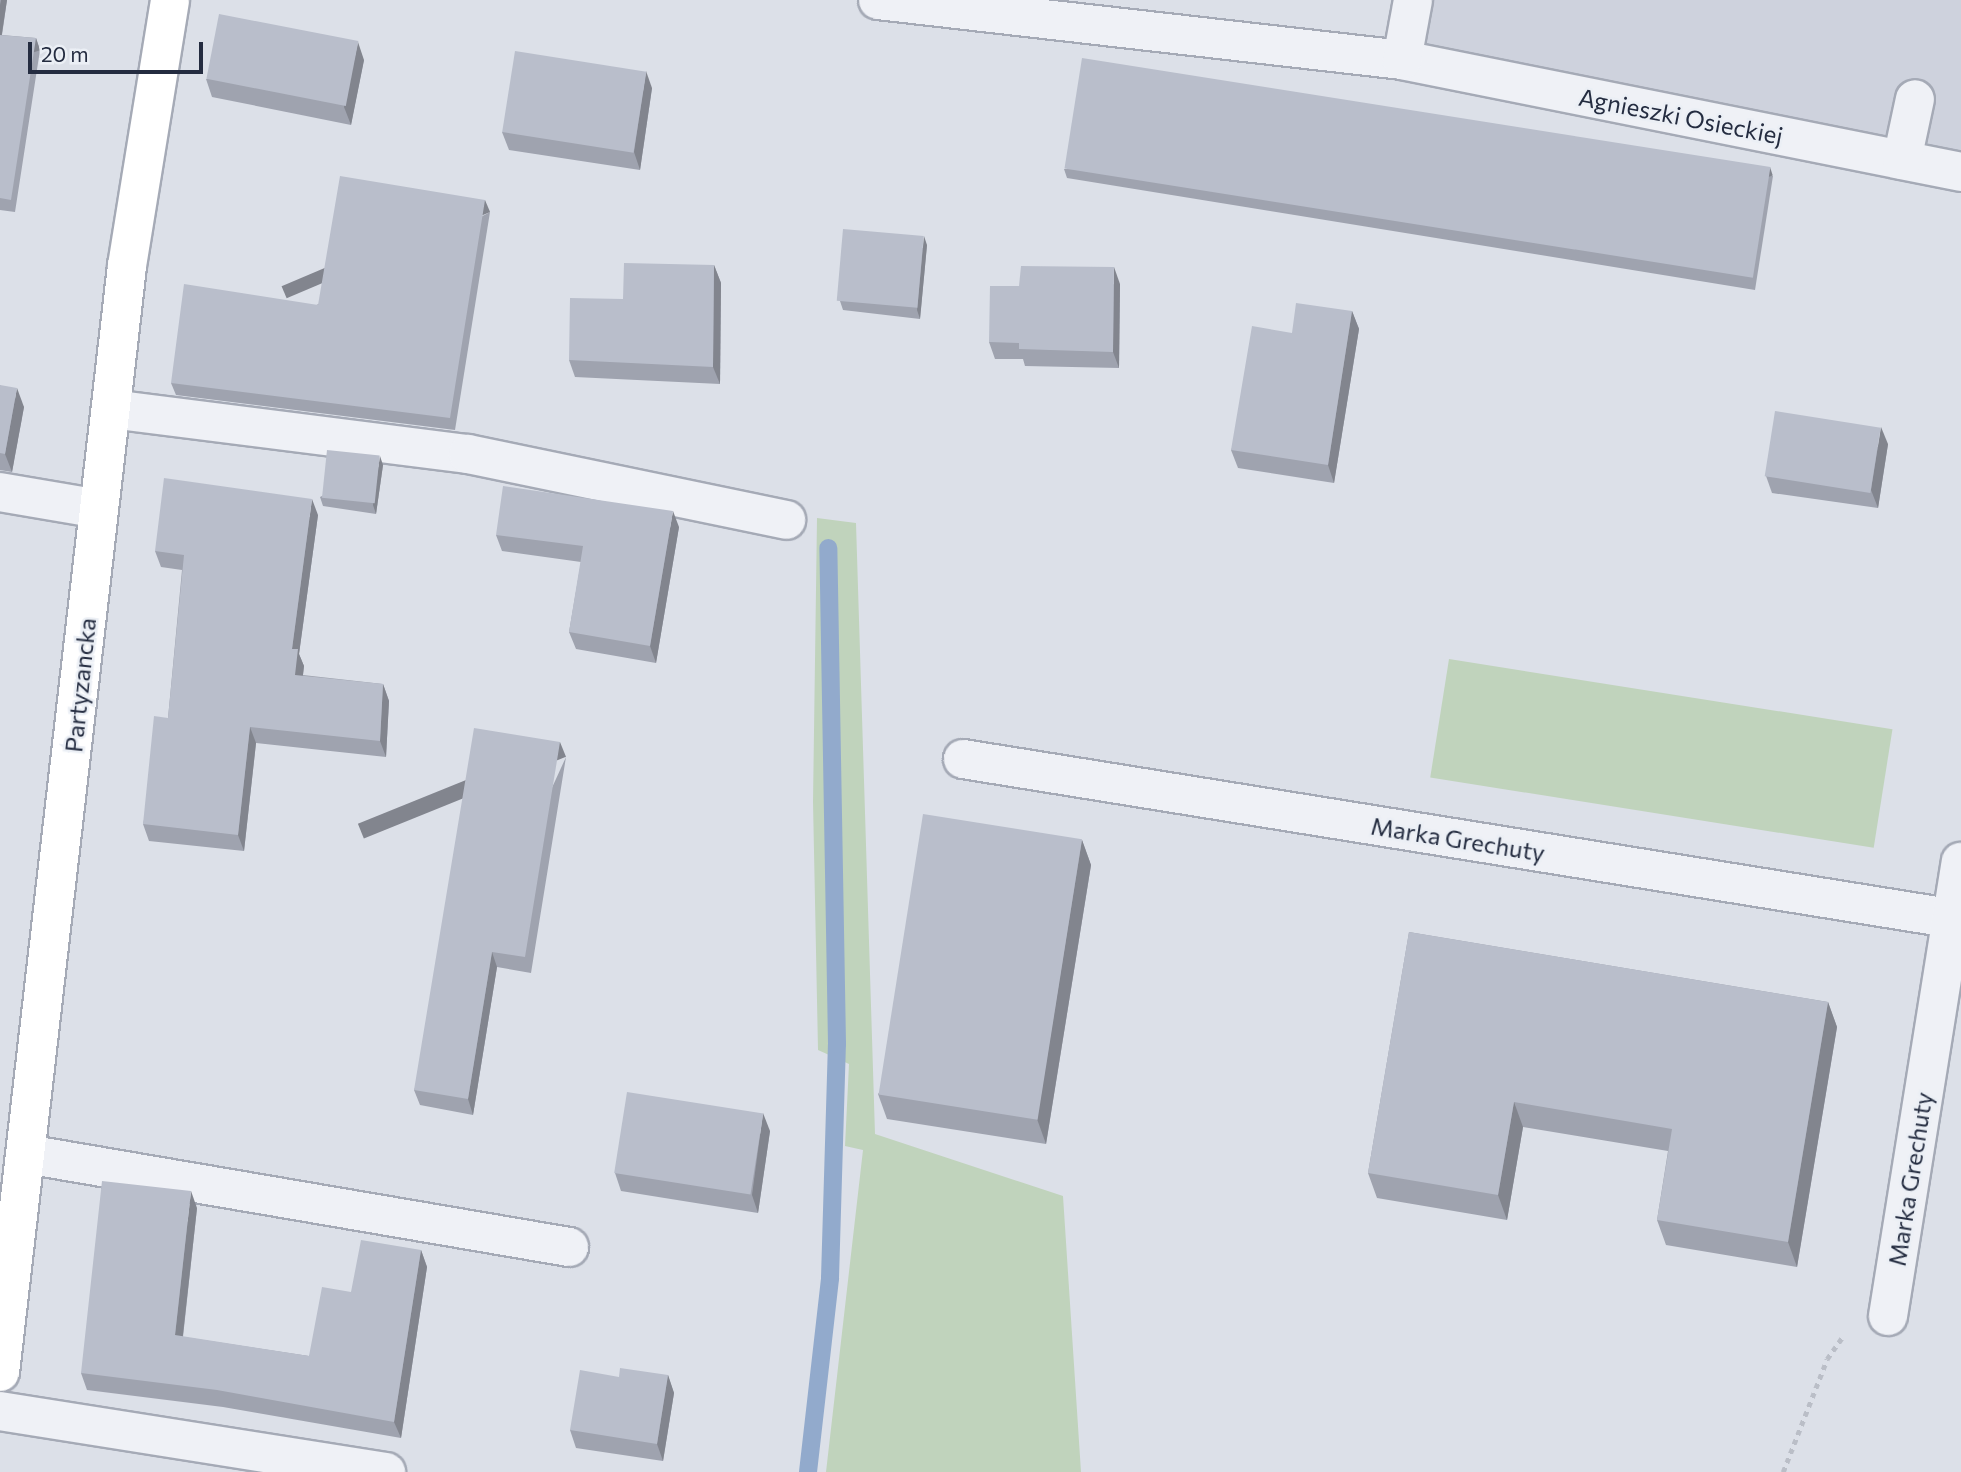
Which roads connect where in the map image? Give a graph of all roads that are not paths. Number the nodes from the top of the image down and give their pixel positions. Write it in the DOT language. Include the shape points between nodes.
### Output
graph roads {
  1 [pos="170,0"];
  2 [pos="878,0"];
  3 [pos="1413,0"];
  4 [pos="1045,9"];
  5 [pos="1402,60"];
  6 [pos="1915,99"];
  7 [pos="1902,160"];
  8 [pos="1961,172"];
  9 [pos="111,409"];
  10 [pos="0,492"];
  11 [pos="99,509"];
  12 [pos="786,520"];
  13 [pos="963,759"];
  14 [pos="1961,862"];
  15 [pos="1957,919"];
  16 [pos="26,1154"];
  17 [pos="569,1247"];
  18 [pos="1888,1316"];
  19 [pos="1,1357"];
  20 [pos="0,1411"];
  21 [pos="386,1472"];
  1 -- 9 [label="main road, Partyzancka" via="127,266"];
  2 -- 4 [label="street, Agnieszki Osieckiej"];
  3 -- 5 [label="street"];
  4 -- 5 [label="street, Agnieszki Osieckiej"];
  5 -- 7 [label="street, Agnieszki Osieckiej"];
  6 -- 7 [label="street"];
  7 -- 8 [label="street, Agnieszki Osieckiej"];
  9 -- 11 [label="main road, Partyzancka"];
  9 -- 12 [label="street" via="468,454"];
  10 -- 11 [label="street"];
  11 -- 16 [label="main road, Partyzancka"];
  13 -- 15 [label="street, Marka Grechuty"];
  14 -- 15 [label="street, Marka Grechuty"];
  15 -- 18 [label="street, Marka Grechuty"];
  16 -- 17 [label="street"];
  16 -- 19 [label="main road, Partyzancka"];
  20 -- 21 [label="street"];
}
